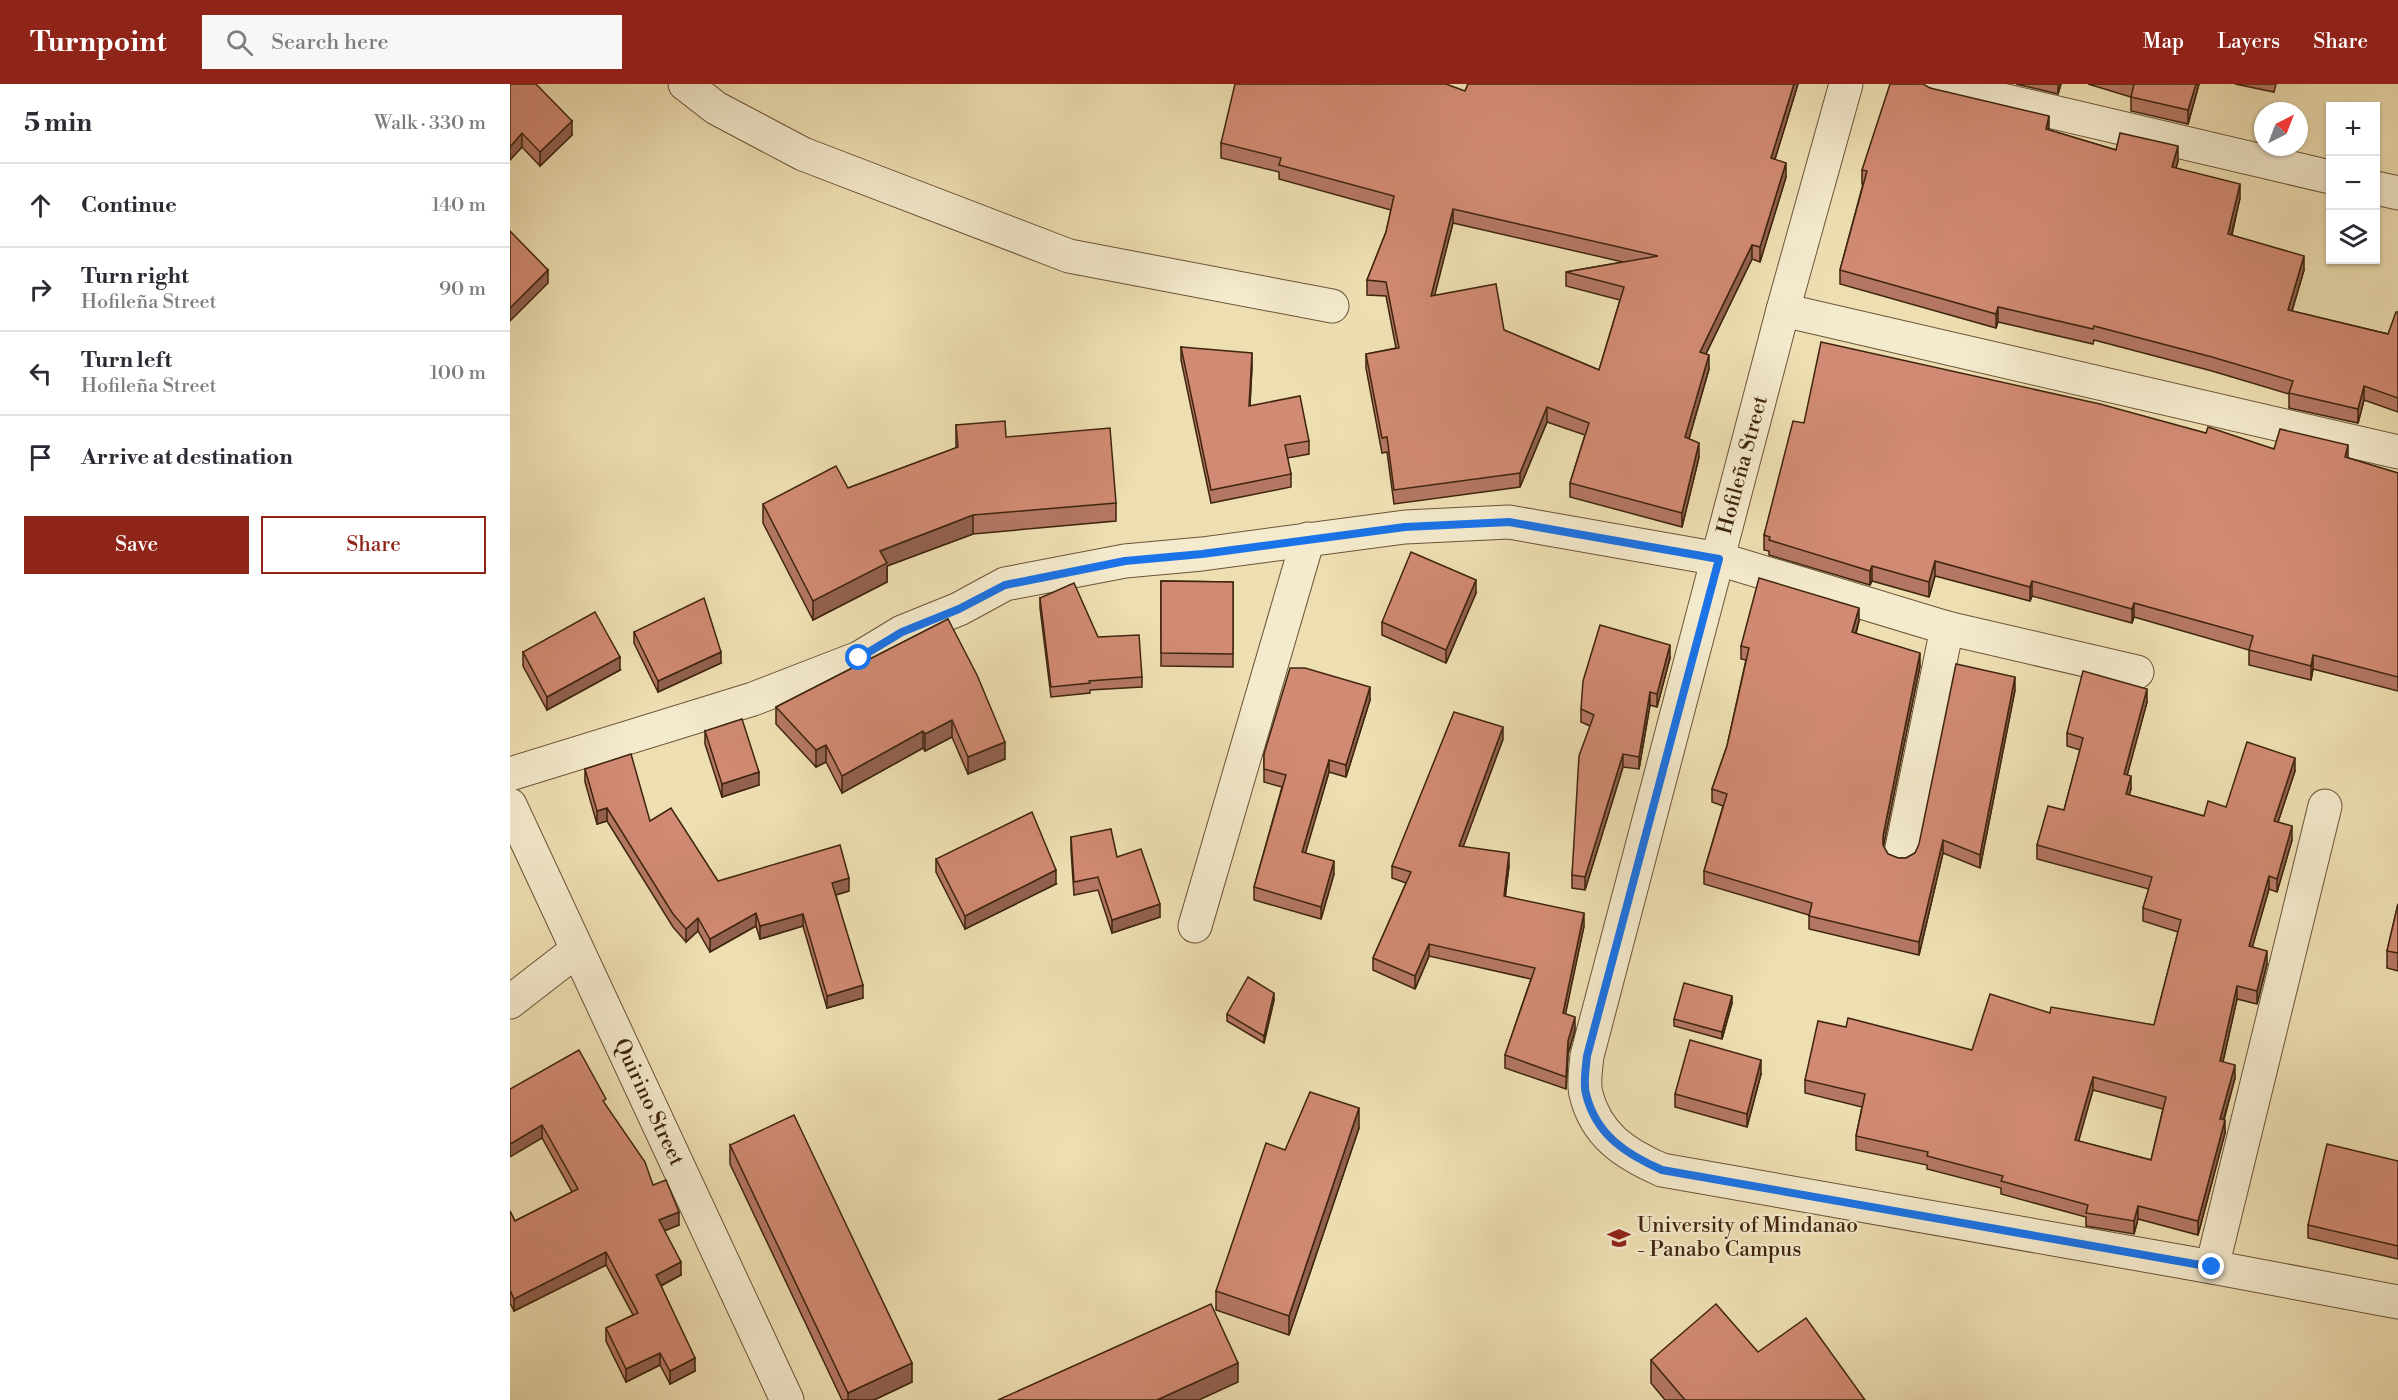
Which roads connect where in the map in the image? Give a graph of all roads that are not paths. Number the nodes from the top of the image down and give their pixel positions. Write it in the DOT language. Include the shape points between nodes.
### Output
graph roads {
  1 [pos="685,84"];
  2 [pos="1846,84"];
  3 [pos="1934,84"];
  4 [pos="2326,176"];
  5 [pos="2380,189"];
  6 [pos="2398,193"];
  7 [pos="1332,306"];
  8 [pos="1784,310"];
  9 [pos="2398,452"];
  10 [pos="1308,539"];
  11 [pos="1719,559"];
  12 [pos="1947,628"];
  13 [pos="2137,672"];
  14 [pos="510,774"];
  15 [pos="510,805"];
  16 [pos="2325,806"];
  17 [pos="1901,853"];
  18 [pos="1195,926"];
  19 [pos="577,950"];
  20 [pos="510,1002"];
  21 [pos="2212,1267"];
  22 [pos="2398,1302"];
  23 [pos="787,1400"];
  1 -- 7 [label="street" via="716,108 802,154 1069,256"];
  2 -- 8 [label="street, Hofileña Street"];
  3 -- 4 [label="street"];
  5 -- 6 [label="street"];
  8 -- 9 [label="street"];
  8 -- 11 [label="street, Hofileña Street"];
  10 -- 11 [label="street" via="1405,527 1509,522"];
  10 -- 14 [label="street" via="1125,561 1005,585 902,632 859,658 753,699"];
  10 -- 18 [label="street"];
  11 -- 12 [label="street"];
  11 -- 21 [label="street, Hofileña Street" via="1587,1056 1585,1092 1601,1130 1633,1157 1662,1170"];
  12 -- 13 [label="street"];
  12 -- 17 [label="street"];
  15 -- 19 [label="street, Quirino Street"];
  16 -- 21 [label="street"];
  19 -- 20 [label="street"];
  19 -- 23 [label="street, Quirino Street"];
  21 -- 22 [label="street, Hofileña Street"];
}
